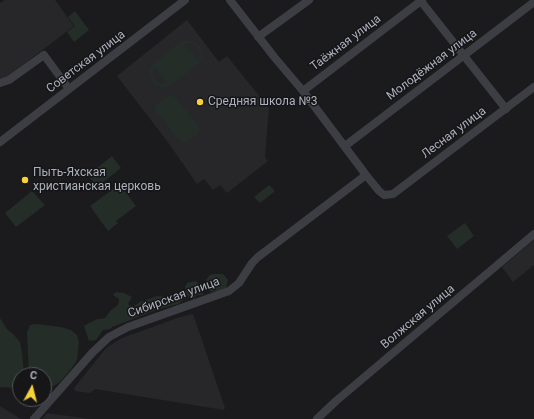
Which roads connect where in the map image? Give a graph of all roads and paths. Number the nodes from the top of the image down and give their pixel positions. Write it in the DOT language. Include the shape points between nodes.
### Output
graph roads {
  1 [pos="186,0"];
  2 [pos="230,0"];
  3 [pos="309,0"];
  4 [pos="421,0"];
  5 [pos="534,2"];
  6 [pos="258,37"];
  7 [pos="464,56"];
  8 [pos="0,83"];
  9 [pos="534,87"];
  10 [pos="69,89"];
  11 [pos="304,91"];
  12 [pos="506,109"];
  13 [pos="0,142"];
  14 [pos="345,146"];
  15 [pos="366,176"];
  16 [pos="534,234"];
  17 [pos="34,419"];
  18 [pos="317,419"];
  1 -- 10 [label="street, Советская улица"];
  2 -- 6 [label="street"];
  3 -- 6 [label="street"];
  4 -- 7 [label="street"];
  4 -- 11 [label="street, Таёжная улица"];
  5 -- 7 [label="street, Молодёжная улица"];
  6 -- 11 [label="street"];
  7 -- 12 [label="street"];
  7 -- 14 [label="street, Молодёжная улица"];
  8 -- 10 [label="street" via="10,80 44,55"];
  9 -- 12 [label="street, Лесная улица"];
  10 -- 13 [label="street, Советская улица"];
  11 -- 14 [label="street"];
  12 -- 15 [label="street, Лесная улица" via="393,194 381,193"];
  14 -- 15 [label="street"];
  15 -- 17 [label="street, Сибирская улица" via="258,257 239,284 229,292 128,327 109,338 92,353"];
  16 -- 18 [label="street, Волжская улица"];
}
